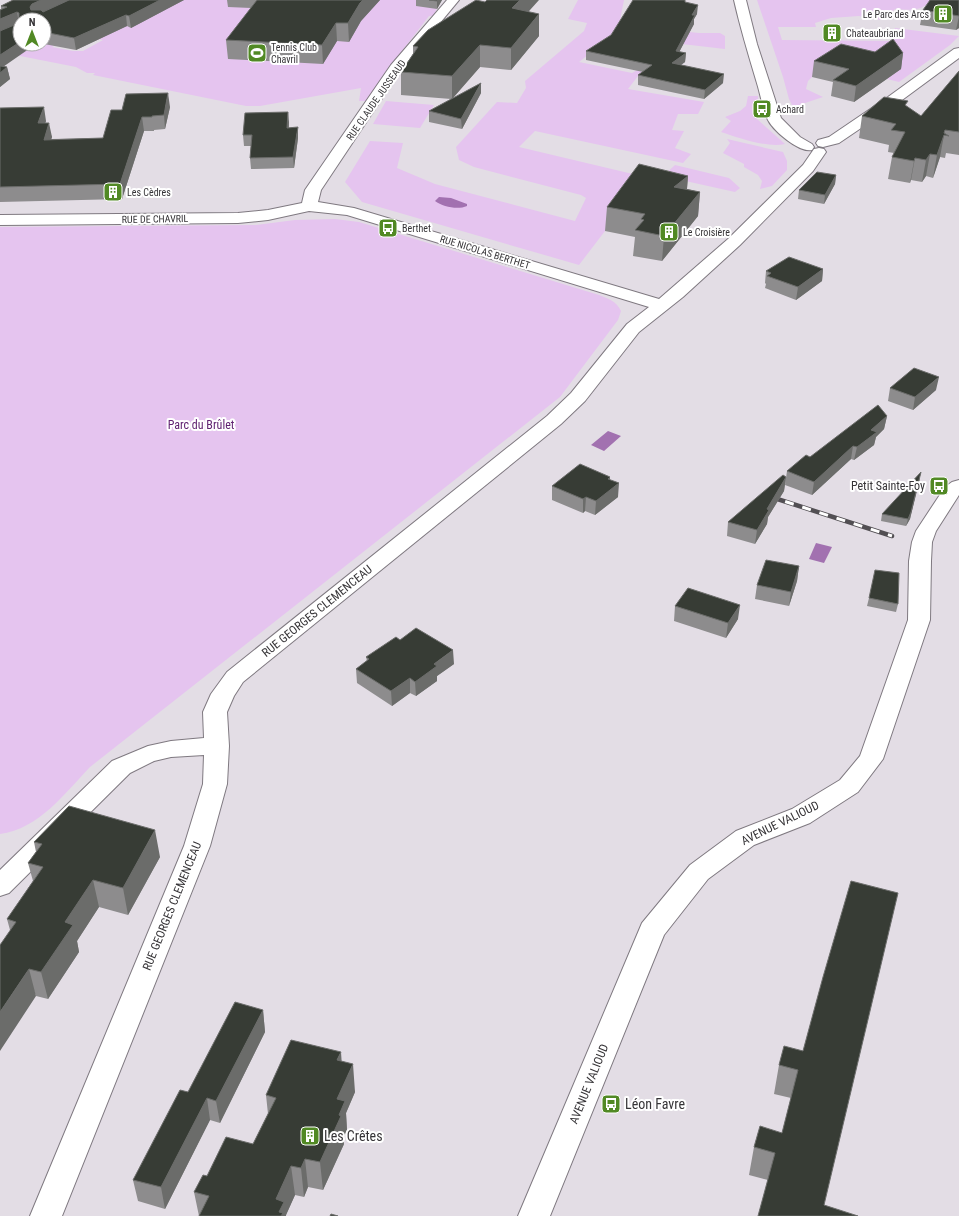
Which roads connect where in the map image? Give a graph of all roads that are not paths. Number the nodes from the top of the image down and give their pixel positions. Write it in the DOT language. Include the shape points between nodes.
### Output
graph roads {
  1 [pos="453,0"];
  2 [pos="740,0"];
  3 [pos="959,52"];
  4 [pos="818,146"];
  5 [pos="309,206"];
  6 [pos="0,220"];
  7 [pos="660,305"];
  8 [pos="959,486"];
  9 [pos="217,746"];
  10 [pos="3,877"];
  11 [pos="46,1216"];
  12 [pos="534,1216"];
  1 -- 5 [label="street, RUE CLAUDE JUSSEAUD" via="396,68 313,190"];
  2 -- 4 [label="street" via="774,118 800,143"];
  3 -- 4 [label="street" via="834,140"];
  4 -- 7 [label="street, RUE GEORGES CLEMENCEAU" via="808,168 734,242"];
  5 -- 6 [label="street, RUE DE CHAVRIL" via="268,215 238,218"];
  5 -- 7 [label="street, RUE NICOLAS BERTHET" via="349,211"];
  7 -- 9 [label="street, RUE GEORGES CLEMENCEAU" via="633,328 578,397 554,420 235,677 215,712"];
  8 -- 12 [label="street, AVENUE VALIOUD" via="952,491 941,507 926,530 922,542 919,620 871,759 849,786 801,816 745,838 698,872 652,930"];
  9 -- 10 [label="street" via="156,752 121,767"];
  9 -- 11 [label="street, RUE GEORGES CLEMENCEAU" via="215,784 197,846"];
}
